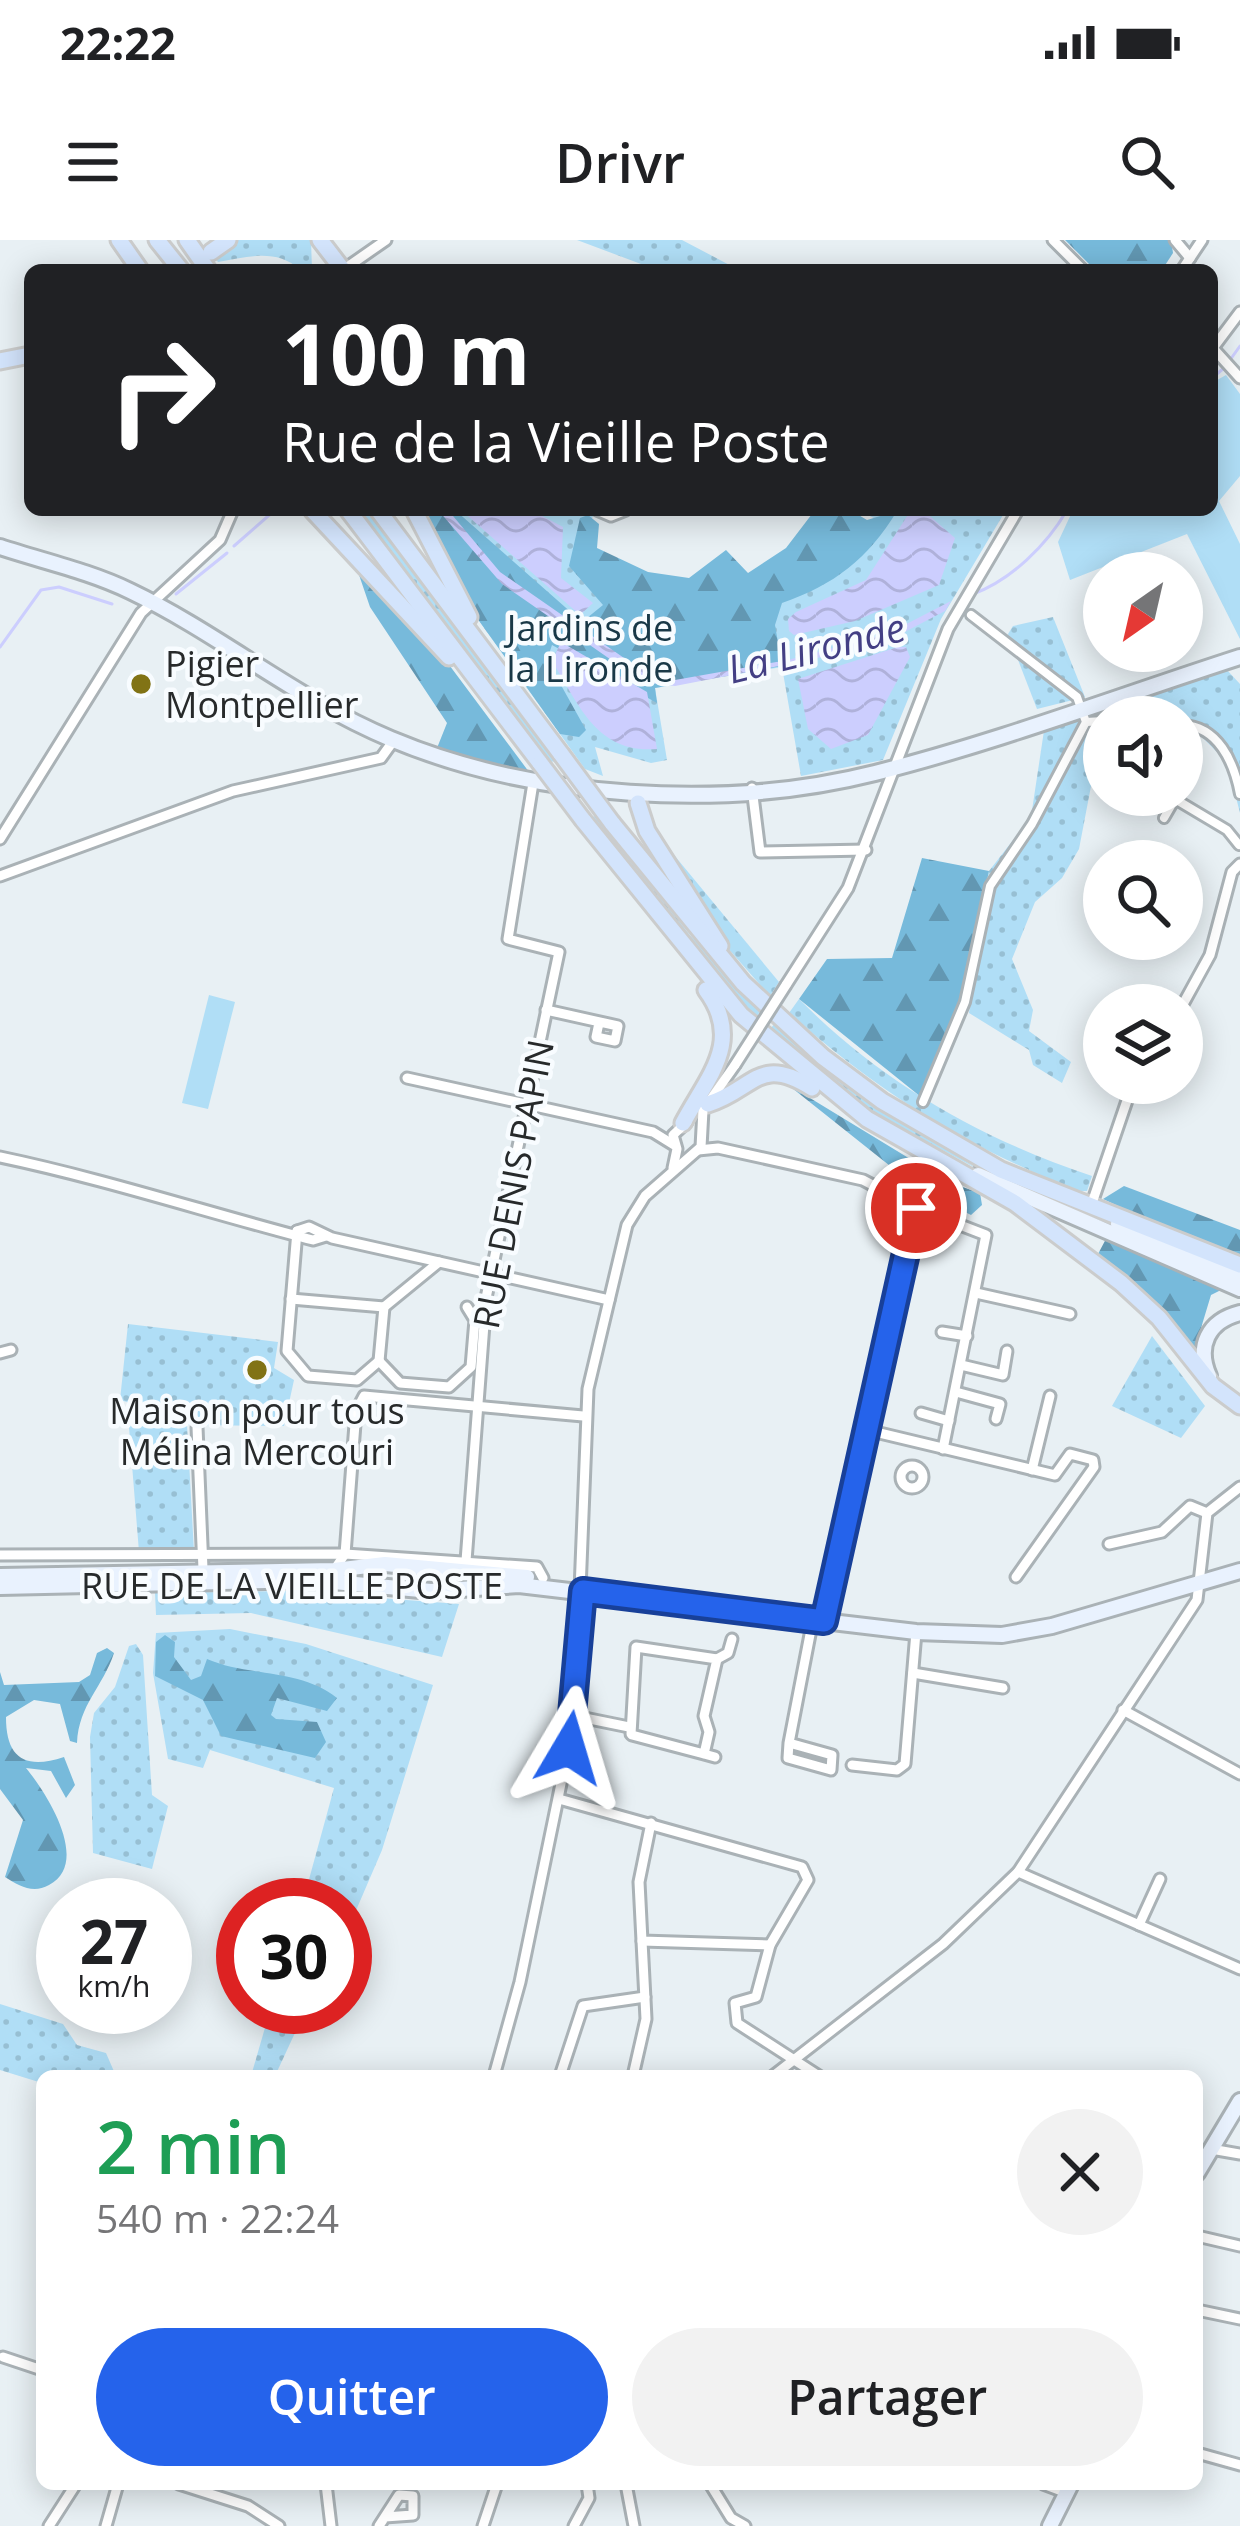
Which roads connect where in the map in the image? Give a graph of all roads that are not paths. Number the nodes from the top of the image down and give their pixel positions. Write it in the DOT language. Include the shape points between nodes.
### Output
graph roads {
  1 [pos="228,240"];
  2 [pos="320,240"];
  3 [pos="386,240"];
  4 [pos="1053,240"];
  5 [pos="1174,240"];
  6 [pos="1202,240"];
  7 [pos="197,247"];
  8 [pos="1190,258"];
  9 [pos="338,264"];
  10 [pos="352,264"];
  11 [pos="1077,264"];
  12 [pos="1186,264"];
  13 [pos="1240,312"];
  14 [pos="1218,340"];
  15 [pos="232,516"];
  16 [pos="317,516"];
  17 [pos="353,516"];
  18 [pos="382,516"];
  19 [pos="417,516"];
  20 [pos="1014,516"];
  21 [pos="0,547"];
  22 [pos="149,603"];
  23 [pos="971,615"];
  24 [pos="476,641"];
  25 [pos="1238,662"];
  26 [pos="476,679"];
  27 [pos="1139,696"];
  28 [pos="1083,715"];
  29 [pos="1203,731"];
  30 [pos="394,740"];
  31 [pos="898,766"];
  32 [pos="533,783"];
  33 [pos="752,788"];
  34 [pos="1240,794"];
  35 [pos="639,799"];
  36 [pos="1164,818"];
  37 [pos="0,839"];
  38 [pos="1239,845"];
  39 [pos="866,850"];
  40 [pos="1240,864"];
  41 [pos="0,876"];
  42 [pos="677,943"];
  43 [pos="743,983"];
  44 [pos="1195,984"];
  45 [pos="546,1010"];
  46 [pos="599,1023"];
  47 [pos="407,1078"];
  48 [pos="923,1102"];
  49 [pos="526,1104"];
  50 [pos="1126,1104"];
  51 [pos="705,1107"];
  52 [pos="867,1119"];
  53 [pos="691,1128"];
  54 [pos="658,1133"];
  55 [pos="675,1147"];
  56 [pos="718,1148"];
  57 [pos="694,1152"];
  58 [pos="0,1157"];
  59 [pos="951,1165"];
  60 [pos="673,1168"];
  61 [pos="1001,1170"];
  62 [pos="1092,1203"];
  63 [pos="916,1208"];
  64 [pos="297,1231"];
  65 [pos="439,1262"];
  66 [pos="1240,1265"];
  67 [pos="490,1273"];
  68 [pos="1240,1277"];
  69 [pos="1240,1289"];
  70 [pos="976,1293"];
  71 [pos="291,1300"];
  72 [pos="609,1300"];
  73 [pos="384,1307"];
  74 [pos="466,1307"];
  75 [pos="1240,1313"];
  76 [pos="1070,1314"];
  77 [pos="942,1332"];
  78 [pos="967,1336"];
  79 [pos="1007,1351"];
  80 [pos="379,1361"];
  81 [pos="961,1365"];
  82 [pos="1213,1387"];
  83 [pos="956,1392"];
  84 [pos="1050,1396"];
  85 [pos="478,1406"];
  86 [pos="1240,1406"];
  87 [pos="921,1413"];
  88 [pos="584,1416"];
  89 [pos="996,1419"];
  90 [pos="950,1421"];
  91 [pos="197,1427"];
  92 [pos="867,1430"];
  93 [pos="920,1444"];
  94 [pos="944,1449"];
  95 [pos="914,1466"];
  96 [pos="1032,1470"];
  97 [pos="1240,1487"];
  98 [pos="1208,1513"];
  99 [pos="1109,1544"];
  100 [pos="52,1552"];
  101 [pos="133,1554"];
  102 [pos="0,1556"];
  103 [pos="203,1561"];
  104 [pos="349,1561"];
  105 [pos="470,1566"];
  106 [pos="134,1571"];
  107 [pos="1240,1571"];
  108 [pos="64,1572"];
  109 [pos="0,1576"];
  110 [pos="1016,1577"];
  111 [pos="1202,1586"];
  112 [pos="0,1587"];
  113 [pos="583,1591"];
  114 [pos="819,1620"];
  115 [pos="916,1632"];
  116 [pos="732,1639"];
  117 [pos="717,1659"];
  118 [pos="913,1673"];
  119 [pos="1003,1688"];
  120 [pos="1123,1709"];
  121 [pos="575,1716"];
  122 [pos="628,1727"];
  123 [pos="789,1743"];
  124 [pos="852,1765"];
  125 [pos="1240,1774"];
  126 [pos="559,1799"];
  127 [pos="651,1823"];
  128 [pos="1018,1872"];
  129 [pos="1160,1879"];
  130 [pos="1139,1925"];
  131 [pos="642,1941"];
  132 [pos="770,1945"];
  133 [pos="1240,1969"];
  134 [pos="645,1997"];
  135 [pos="796,2059"];
  136 [pos="496,2070"];
  137 [pos="562,2070"];
  138 [pos="635,2070"];
  139 [pos="781,2070"];
  140 [pos="811,2070"];
  141 [pos="1240,2101"];
  142 [pos="1210,2149"];
  143 [pos="1240,2154"];
  144 [pos="1203,2162"];
  145 [pos="1203,2237"];
  146 [pos="1240,2246"];
  147 [pos="1203,2312"];
  148 [pos="1240,2319"];
  149 [pos="3,2357"];
  150 [pos="36,2368"];
  151 [pos="1203,2454"];
  152 [pos="1240,2465"];
  153 [pos="74,2490"];
  154 [pos="116,2490"];
  155 [pos="197,2490"];
  156 [pos="327,2490"];
  157 [pos="494,2490"];
  158 [pos="588,2490"];
  159 [pos="627,2490"];
  160 [pos="714,2490"];
  161 [pos="1068,2490"];
  162 [pos="49,2526"];
  163 [pos="106,2526"];
  164 [pos="279,2526"];
  165 [pos="331,2526"];
  166 [pos="483,2526"];
  167 [pos="574,2526"];
  168 [pos="634,2526"];
  169 [pos="745,2526"];
  170 [pos="1050,2526"];
  1 -- 7 [label="main road"];
  2 -- 9 [label="main road"];
  3 -- 10 [label="street"];
  4 -- 11 [label="street"];
  5 -- 8 [label="street"];
  6 -- 8 [label="street"];
  8 -- 12 [label="street"];
  13 -- 14 [label="street"];
  15 -- 22 [label="street" via="220,540"];
  16 -- 26 [label="main road"];
  17 -- 26 [label="main road"];
  18 -- 24 [label="main road"];
  19 -- 24 [label="main road"];
  20 -- 31 [label="street" via="958,610"];
  21 -- 22 [label="main road"];
  22 -- 30 [label="main road" via="298,694"];
  22 -- 37 [label="street"];
  23 -- 28 [label="street" via="1077,698"];
  24 -- 43 [label="main road, bridge"];
  25 -- 27 [label="main road"];
  26 -- 42 [label="main road, bridge"];
  28 -- 31 [label="main road"];
  28 -- 48 [label="street" via="1032,824 990,886 965,1002"];
  29 -- 34 [label="street" via="1230,755"];
  30 -- 32 [label="main road"];
  30 -- 41 [label="street" via="381,758 233,791"];
  31 -- 33 [label="main road"];
  31 -- 39 [label="street"];
  32 -- 35 [label="main road"];
  32 -- 45 [label="street, RUE DENIS PAPIN" via="508,939 559,952"];
  33 -- 35 [label="main road"];
  33 -- 39 [label="street" via="760,852"];
  35 -- 43 [label="main road" via="647,831"];
  36 -- 38 [label="street" via="1174,799"];
  39 -- 51 [label="street, bridge"];
  40 -- 44 [label="street"];
  42 -- 52 [label="main road" via="741,1016"];
  42 -- 53 [label="main road" via="725,1027"];
  43 -- 61 [label="main road" via="882,1101"];
  45 -- 46 [label="street" via="618,1026 615,1041 596,1037"];
  45 -- 49 [label="street, RUE DENIS PAPIN"];
  47 -- 49 [label="street"];
  49 -- 54 [label="street"];
  49 -- 67 [label="street, RUE DENIS PAPIN"];
  50 -- 62 [label="street"];
  51 -- 52 [label="main road" via="748,1080 778,1073"];
  51 -- 53 [label="street"];
  52 -- 59 [label="main road"];
  53 -- 54 [label="street"];
  53 -- 55 [label="street"];
  53 -- 56 [label="street"];
  53 -- 57 [label="street"];
  54 -- 55 [label="street"];
  55 -- 57 [label="street"];
  55 -- 60 [label="street"];
  56 -- 57 [label="street"];
  56 -- 63 [label="street" via="863,1180"];
  57 -- 60 [label="street"];
  58 -- 64 [label="street" via="219,1218"];
  59 -- 69 [label="main road"];
  59 -- 82 [label="main road" via="1141,1299"];
  60 -- 72 [label="street" via="633,1213"];
  61 -- 62 [label="main road"];
  61 -- 68 [label="main road"];
  62 -- 66 [label="main road"];
  63 -- 70 [label="street" via="986,1235"];
  63 -- 92 [label="street"];
  64 -- 65 [label="street"];
  64 -- 71 [label="street"];
  65 -- 67 [label="street"];
  65 -- 73 [label="street"];
  67 -- 72 [label="street"];
  67 -- 85 [label="street, RUE DENIS PAPIN"];
  70 -- 76 [label="street"];
  70 -- 78 [label="street"];
  71 -- 73 [label="street"];
  71 -- 80 [label="street" via="286,1348 308,1376 357,1380"];
  72 -- 88 [label="street"];
  73 -- 80 [label="street"];
  74 -- 80 [label="street" via="476,1320 472,1367 449,1387 400,1383"];
  75 -- 82 [label="main road" via="1217,1323 1204,1344"];
  77 -- 78 [label="street"];
  78 -- 81 [label="street"];
  79 -- 81 [label="street" via="1003,1375"];
  81 -- 83 [label="street"];
  82 -- 86 [label="main road"];
  83 -- 89 [label="street" via="1000,1404"];
  83 -- 90 [label="street"];
  84 -- 96 [label="street"];
  85 -- 88 [label="street"];
  85 -- 104 [label="street" via="361,1398"];
  85 -- 105 [label="street, RUE DENIS PAPIN"];
  87 -- 90 [label="street"];
  88 -- 113 [label="street"];
  90 -- 94 [label="street"];
  91 -- 103 [label="street"];
  92 -- 93 [label="street"];
  92 -- 114 [label="street"];
  93 -- 94 [label="street"];
  93 -- 95 [label="street"];
  94 -- 96 [label="street"];
  96 -- 110 [label="street" via="1060,1474 1070,1454 1095,1465"];
  97 -- 98 [label="street"];
  98 -- 99 [label="street" via="1190,1505 1162,1532"];
  98 -- 111 [label="street"];
  100 -- 101 [label="street, RUE DE LA VIEILLE POSTE"];
  100 -- 102 [label="street, RUE DE LA VIEILLE POSTE"];
  100 -- 108 [label="street"];
  101 -- 103 [label="street, RUE DE LA VIEILLE POSTE"];
  101 -- 106 [label="street, RUE DE LA VIEILLE POSTE"];
  103 -- 104 [label="street, RUE DE LA VIEILLE POSTE"];
  103 -- 104 [label="main road, RUE DE LA VIEILLE POSTE" via="334,1570"];
  103 -- 106 [label="main road, RUE DE LA VIEILLE POSTE"];
  104 -- 105 [label="main road, RUE DE LA VIEILLE POSTE"];
  105 -- 113 [label="main road, RUE DE LA VIEILLE POSTE" via="562,1580"];
  106 -- 108 [label="main road, RUE DE LA VIEILLE POSTE"];
  107 -- 111 [label="main road, RUE DE LA VIEILLE POSTE"];
  108 -- 109 [label="main road, RUE DE LA VIEILLE POSTE"];
  111 -- 115 [label="main road, RUE DE LA VIEILLE POSTE" via="1028,1631"];
  111 -- 120 [label="street"];
  112 -- 113 [label="main road, RUE DE LA VIEILLE POSTE" via="312,1580 431,1591"];
  113 -- 114 [label="main road, RUE DE LA VIEILLE POSTE"];
  113 -- 121 [label="street"];
  114 -- 115 [label="main road, RUE DE LA VIEILLE POSTE"];
  114 -- 123 [label="street"];
  115 -- 118 [label="street"];
  116 -- 117 [label="street"];
  117 -- 122 [label="street" via="636,1647"];
  117 -- 122 [label="street" via="704,1716 709,1755 632,1736"];
  118 -- 119 [label="street"];
  118 -- 124 [label="street" via="905,1763 897,1770"];
  120 -- 125 [label="street"];
  120 -- 128 [label="street"];
  121 -- 122 [label="street"];
  121 -- 126 [label="street"];
  123 -- 123 [label="street" via="788,1758 831,1770 825,1749"];
  126 -- 127 [label="street"];
  126 -- 136 [label="street"];
  127 -- 131 [label="street" via="639,1882"];
  127 -- 132 [label="street" via="802,1867 806,1884"];
  128 -- 130 [label="street"];
  128 -- 135 [label="street"];
  129 -- 130 [label="street"];
  130 -- 133 [label="street"];
  131 -- 132 [label="street"];
  131 -- 134 [label="street"];
  132 -- 135 [label="street" via="756,1997 735,2003 737,2023"];
  134 -- 137 [label="street" via="583,2006"];
  134 -- 138 [label="street"];
  135 -- 139 [label="street"];
  135 -- 140 [label="street"];
  141 -- 142 [label="main road"];
  142 -- 143 [label="street"];
  142 -- 144 [label="main road"];
  145 -- 146 [label="street"];
  147 -- 148 [label="street"];
  149 -- 150 [label="street"];
  151 -- 152 [label="street"];
  153 -- 162 [label="street"];
  154 -- 163 [label="street"];
  155 -- 164 [label="street"];
  156 -- 165 [label="street"];
  157 -- 166 [label="street"];
  158 -- 167 [label="street"];
  159 -- 168 [label="street"];
  160 -- 169 [label="street"];
  161 -- 170 [label="main road"];
}
